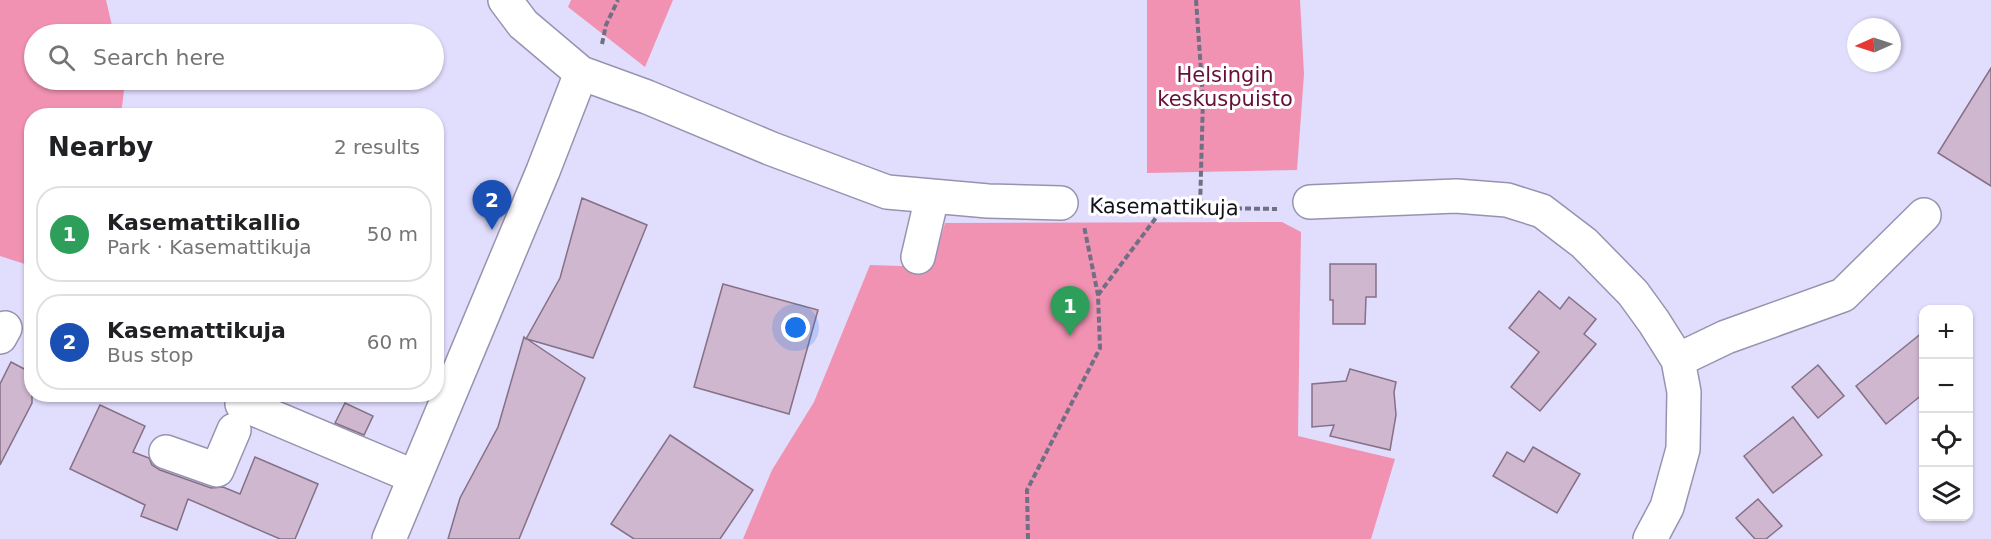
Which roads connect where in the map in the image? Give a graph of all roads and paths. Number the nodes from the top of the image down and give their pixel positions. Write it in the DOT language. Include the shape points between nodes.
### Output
graph roads {
  1 [pos="505,0"];
  2 [pos="618,0"];
  3 [pos="1196,0"];
  4 [pos="581,73"];
  5 [pos="932,197"];
  6 [pos="1310,202"];
  7 [pos="1071,204"];
  8 [pos="1164,207"];
  9 [pos="1200,207"];
  10 [pos="1267,208"];
  11 [pos="1923,215"];
  12 [pos="918,257"];
  13 [pos="1098,295"];
  14 [pos="1678,360"];
  15 [pos="166,452"];
  16 [pos="415,477"];
  17 [pos="389,539"];
  18 [pos="1028,539"];
  19 [pos="1650,539"];
  1 -- 4 [label="street" via="523,24"];
  2 -- 4 [label="path" via="606,25 598,61"];
  3 -- 9 [label="path" via="1203,99"];
  4 -- 5 [label="street" via="887,192"];
  4 -- 16 [label="street"];
  5 -- 7 [label="street"];
  5 -- 12 [label="street"];
  6 -- 14 [label="street" via="1456,196 1507,200 1542,211 1584,243 1633,293"];
  7 -- 8 [label="path, Kasemattikuja"];
  7 -- 13 [label="path"];
  8 -- 9 [label="path, Kasemattikuja"];
  8 -- 13 [label="path"];
  9 -- 10 [label="path, Kasemattikuja"];
  11 -- 14 [label="street" via="1843,295 1726,337"];
  13 -- 18 [label="path" via="1100,348 1026,490"];
  14 -- 19 [label="street" via="1684,392 1683,449 1667,507"];
  15 -- 16 [label="street" via="217,470 238,417"];
  16 -- 17 [label="street"];
}
